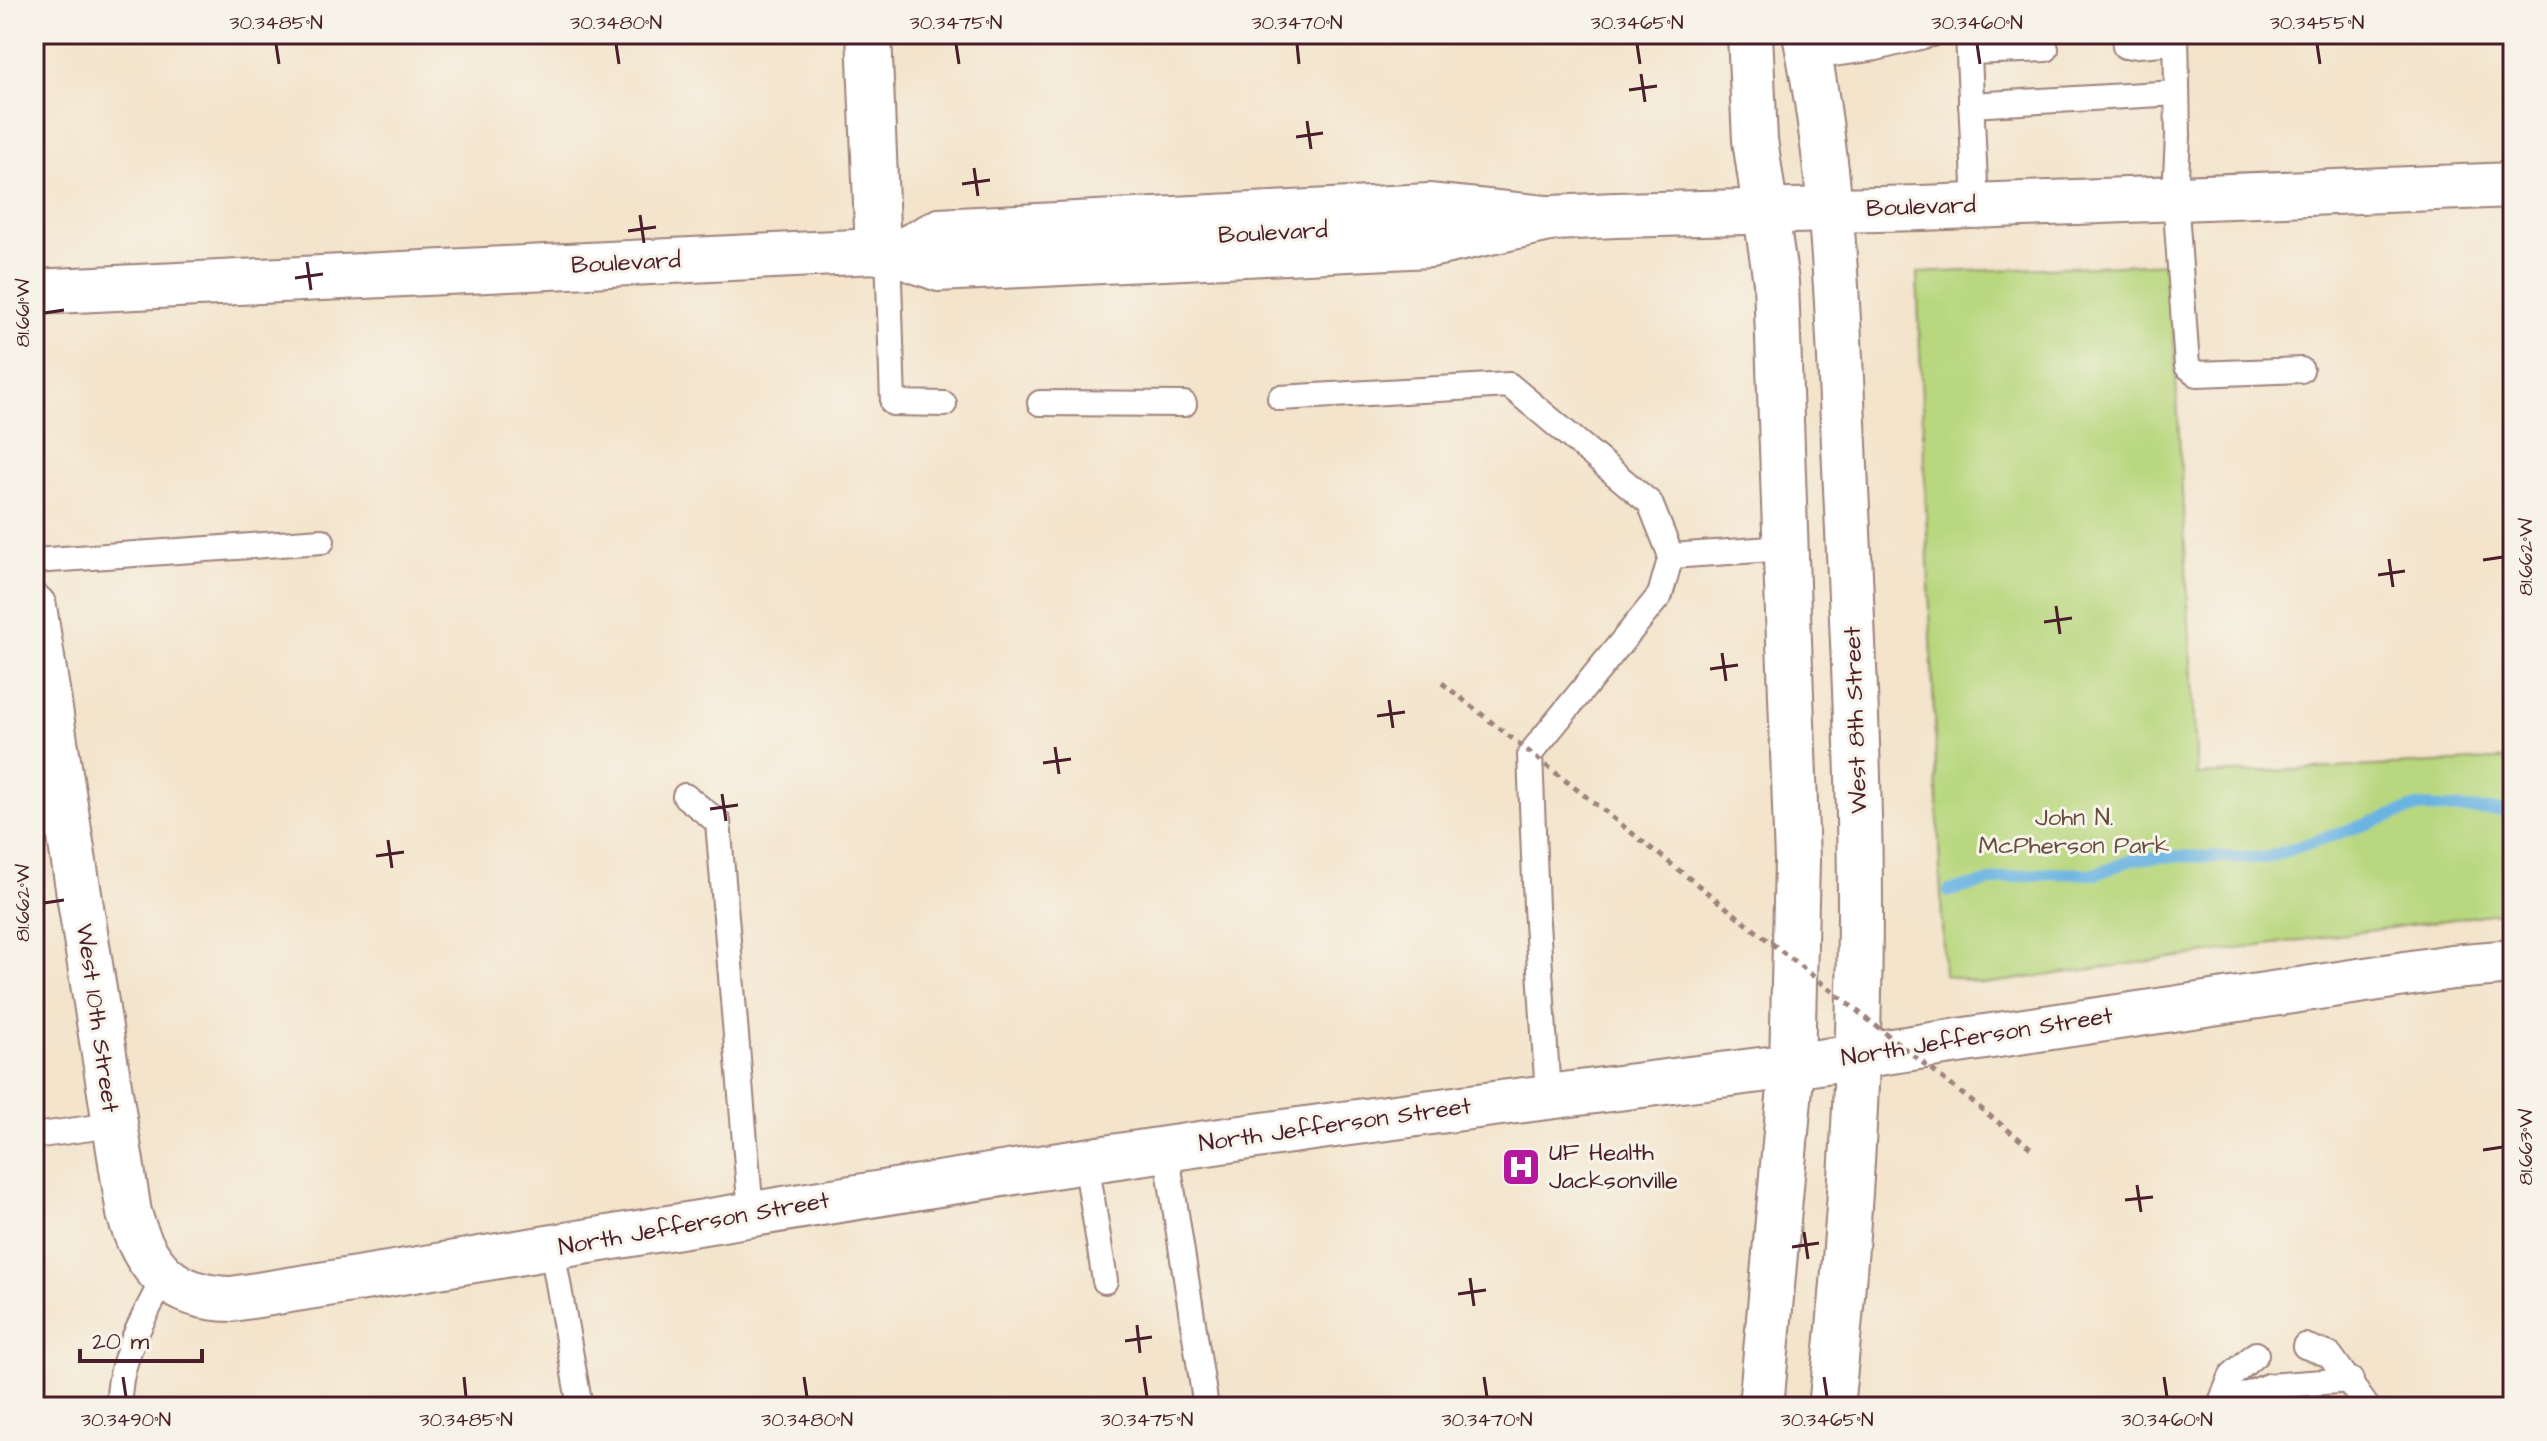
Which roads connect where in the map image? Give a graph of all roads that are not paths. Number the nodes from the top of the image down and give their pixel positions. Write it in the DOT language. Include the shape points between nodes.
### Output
graph roads {
  1 [pos="869,34"];
  2 [pos="1750,34"];
  3 [pos="1923,35"];
  4 [pos="2176,38"];
  5 [pos="1969,43"];
  6 [pos="1807,46"];
  7 [pos="2125,46"];
  8 [pos="2046,49"];
  9 [pos="2177,93"];
  10 [pos="1971,105"];
  11 [pos="2513,185"];
  12 [pos="2175,196"];
  13 [pos="1976,205"];
  14 [pos="1832,210"];
  15 [pos="1766,211"];
  16 [pos="885,255"];
  17 [pos="34,292"];
  18 [pos="2301,370"];
  19 [pos="1280,398"];
  20 [pos="1040,403"];
  21 [pos="944,404"];
  22 [pos="1184,404"];
  23 [pos="322,541"];
  24 [pos="1786,548"];
  25 [pos="1671,556"];
  26 [pos="34,561"];
  27 [pos="34,607"];
  28 [pos="45,750"];
  29 [pos="685,796"];
  30 [pos="2513,962"];
  31 [pos="1858,1055"];
  32 [pos="1792,1066"];
  33 [pos="1548,1095"];
  34 [pos="112,1125"];
  35 [pos="34,1136"];
  36 [pos="1166,1149"];
  37 [pos="1086,1161"];
  38 [pos="751,1213"];
  39 [pos="552,1249"];
  40 [pos="164,1277"];
  41 [pos="1105,1281"];
  42 [pos="2305,1346"];
  43 [pos="2256,1354"];
  44 [pos="2351,1380"];
  45 [pos="119,1407"];
  46 [pos="580,1407"];
  47 [pos="1206,1407"];
  48 [pos="1761,1407"];
  49 [pos="1831,1407"];
  50 [pos="2219,1407"];
  51 [pos="2367,1407"];
  1 -- 16 [label="street"];
  2 -- 15 [label="street" via="1755,140"];
  3 -- 6 [label="lane" via="1876,48"];
  4 -- 7 [label="lane"];
  4 -- 9 [label="lane"];
  5 -- 8 [label="lane"];
  5 -- 10 [label="lane"];
  6 -- 14 [label="street, West 8th Street"];
  9 -- 10 [label="lane"];
  9 -- 12 [label="lane"];
  10 -- 13 [label="lane"];
  11 -- 12 [label="street, Boulevard"];
  12 -- 13 [label="street, Boulevard"];
  12 -- 18 [label="lane" via="2187,366 2197,374"];
  13 -- 14 [label="street, Boulevard"];
  14 -- 15 [label="street, Boulevard"];
  14 -- 31 [label="street, West 8th Street" via="1856,710"];
  15 -- 16 [label="street, Boulevard"];
  15 -- 24 [label="street" via="1776,282"];
  16 -- 17 [label="street, Boulevard"];
  16 -- 21 [label="lane" via="893,403"];
  19 -- 25 [label="lane" via="1509,385 1650,503"];
  20 -- 22 [label="lane"];
  23 -- 26 [label="lane"];
  24 -- 25 [label="lane"];
  24 -- 32 [label="street" via="1797,861"];
  25 -- 33 [label="lane" via="1660,595 1530,754"];
  27 -- 28 [label="street, West 10th Street"];
  28 -- 34 [label="street, West 10th Street"];
  29 -- 38 [label="lane" via="718,822"];
  30 -- 31 [label="street, North Jefferson Street"];
  31 -- 32 [label="street, North Jefferson Street"];
  31 -- 49 [label="street, West 8th Street" via="1846,1264"];
  32 -- 33 [label="street, North Jefferson Street"];
  32 -- 48 [label="street"];
  33 -- 36 [label="street, North Jefferson Street"];
  34 -- 35 [label="lane"];
  34 -- 40 [label="street, West 10th Street" via="137,1240"];
  36 -- 37 [label="street, North Jefferson Street"];
  36 -- 47 [label="lane"];
  37 -- 38 [label="street, North Jefferson Street"];
  37 -- 41 [label="lane"];
  38 -- 39 [label="street, North Jefferson Street"];
  39 -- 40 [label="street, North Jefferson Street" via="232,1299 209,1299"];
  39 -- 46 [label="lane"];
  40 -- 45 [label="lane" via="124,1359"];
  42 -- 44 [label="lane" via="2330,1355"];
  43 -- 50 [label="lane" via="2232,1375"];
  44 -- 50 [label="lane" via="2268,1386"];
  44 -- 51 [label="lane"];
}
